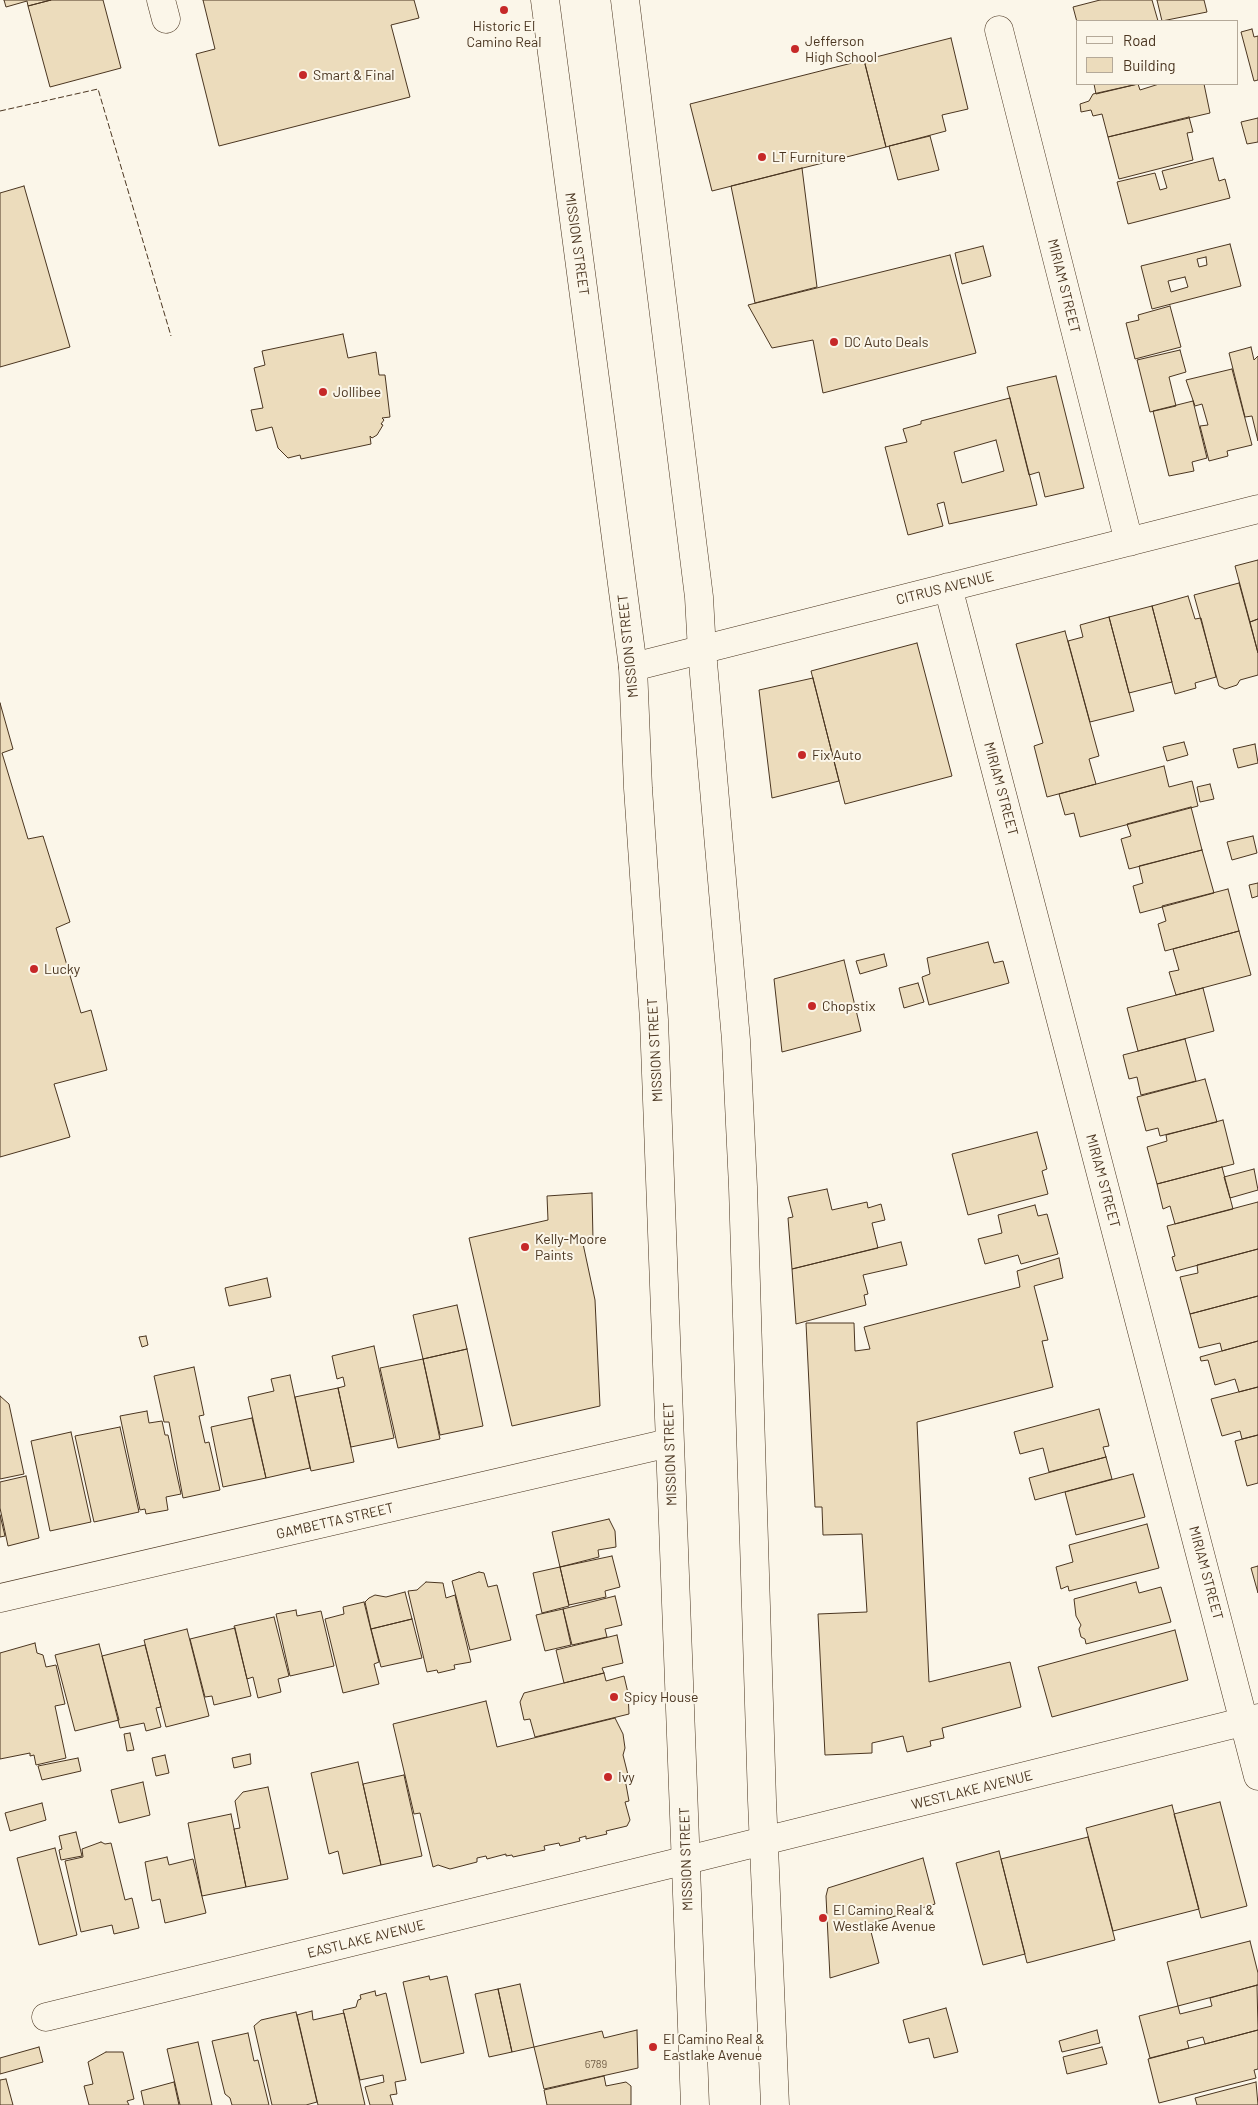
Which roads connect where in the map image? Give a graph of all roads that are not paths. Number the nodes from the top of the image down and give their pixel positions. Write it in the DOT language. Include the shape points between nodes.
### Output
graph roads {
  1 [pos="545,0"];
  2 [pos="626,0"];
  3 [pos="999,30"];
  4 [pos="1258,510"];
  5 [pos="1130,542"];
  6 [pos="948,587"];
  7 [pos="702,651"];
  8 [pos="633,667"];
  9 [pos="669,1443"];
  10 [pos="0,1598"];
  11 [pos="1251,1720"];
  12 [pos="1258,1776"];
  13 [pos="764,1842"];
  14 [pos="686,1860"];
  15 [pos="46,2017"];
  16 [pos="695,2105"];
  17 [pos="775,2105"];
  1 -- 8 [label="street, MISSION STREET"];
  2 -- 7 [label="street" via="697,578"];
  3 -- 5 [label="street, MIRIAM STREET"];
  4 -- 5 [label="street, CITRUS AVENUE"];
  5 -- 6 [label="street, CITRUS AVENUE"];
  6 -- 7 [label="street, CITRUS AVENUE"];
  6 -- 11 [label="street, MIRIAM STREET"];
  7 -- 8 [label="street, CITRUS AVENUE"];
  7 -- 13 [label="street" via="736,1040"];
  8 -- 9 [label="street, MISSION STREET" via="654,1020"];
  9 -- 10 [label="street, GAMBETTA STREET"];
  9 -- 14 [label="street, MISSION STREET"];
  11 -- 12 [label="street, MIRIAM STREET"];
  11 -- 13 [label="street, WESTLAKE AVENUE"];
  13 -- 14 [label="street, WESTLAKE AVENUE"];
  13 -- 17 [label="street"];
  14 -- 15 [label="street, EASTLAKE AVENUE"];
  14 -- 16 [label="street, MISSION STREET"];
}
